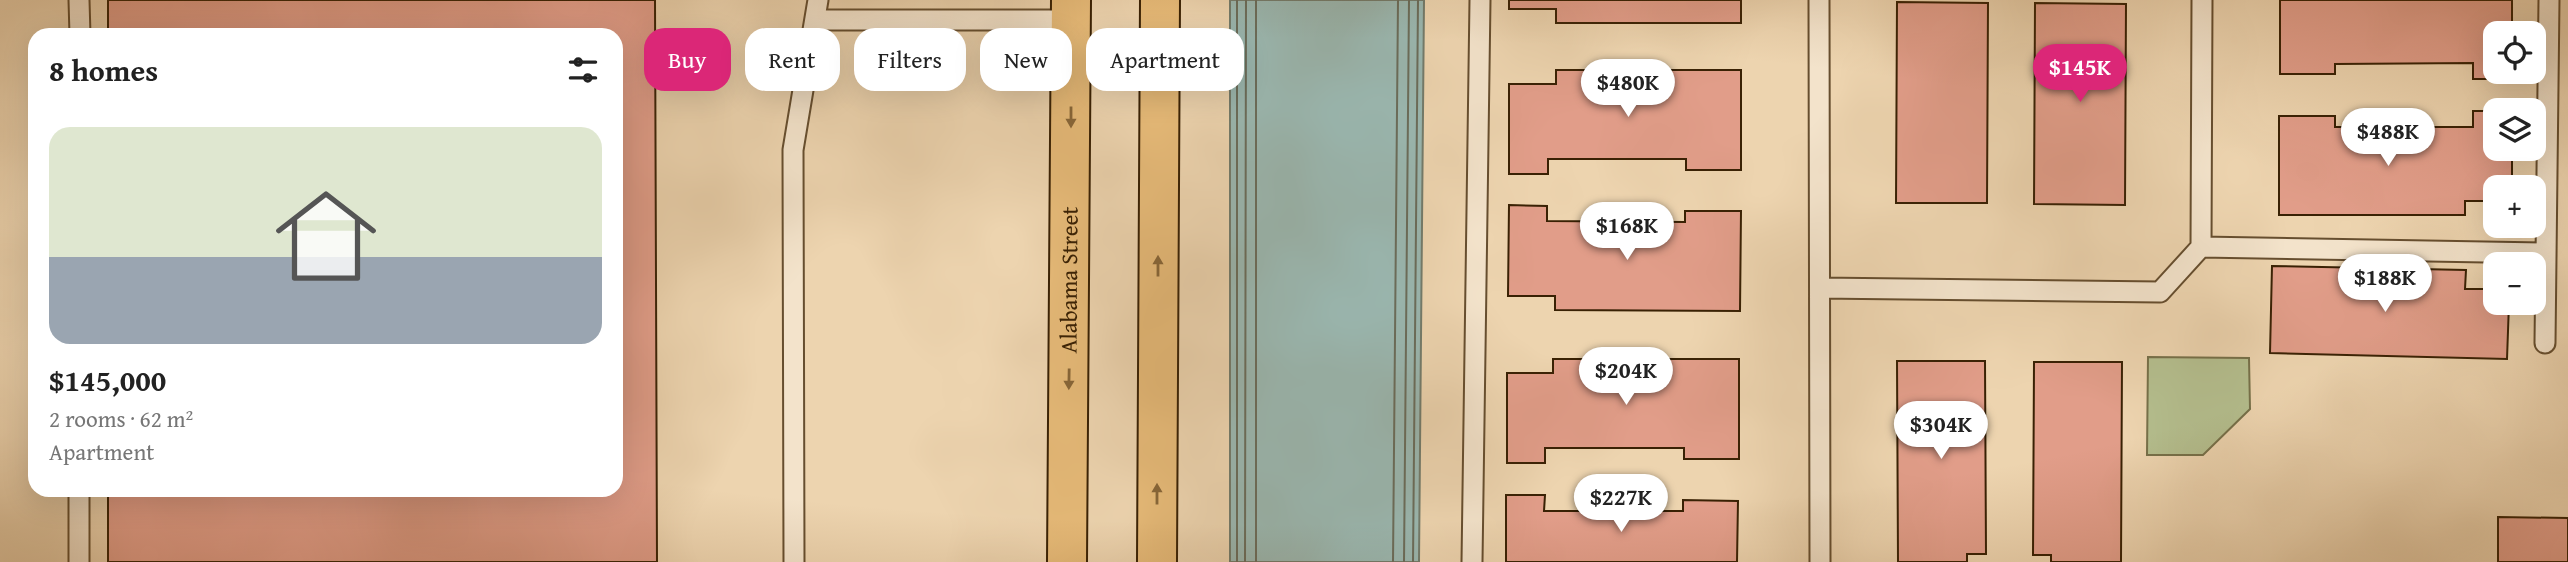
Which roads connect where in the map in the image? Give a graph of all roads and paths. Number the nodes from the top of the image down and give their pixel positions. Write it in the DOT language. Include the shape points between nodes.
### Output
graph roads {
  1 [pos="79,0"];
  2 [pos="818,0"];
  3 [pos="1160,0"];
  4 [pos="1480,0"];
  5 [pos="1819,0"];
  6 [pos="2202,0"];
  7 [pos="2549,0"];
  8 [pos="1071,10"];
  9 [pos="815,20"];
  10 [pos="79,28"];
  11 [pos="2201,247"];
  12 [pos="2488,252"];
  13 [pos="2546,253"];
  14 [pos="1820,288"];
  15 [pos="2545,315"];
  16 [pos="2545,342"];
  17 [pos="79,497"];
  18 [pos="79,562"];
  19 [pos="794,562"];
  20 [pos="1067,562"];
  21 [pos="1157,562"];
  22 [pos="1472,562"];
  23 [pos="1820,562"];
  1 -- 10 [label="lane"];
  2 -- 9 [label="lane"];
  21 -- 3 [label="main road, one-way"];
  4 -- 22 [label="lane"];
  5 -- 14 [label="lane"];
  6 -- 11 [label="lane"];
  7 -- 13 [label="lane"];
  8 -- 9 [label="lane"];
  8 -- 20 [label="main road, Alabama Street, one-way"];
  9 -- 19 [label="lane" via="793,150"];
  11 -- 12 [label="lane"];
  11 -- 14 [label="lane" via="2160,292"];
  14 -- 23 [label="lane"];
  15 -- 16 [label="lane"];
  17 -- 18 [label="lane"];
}
